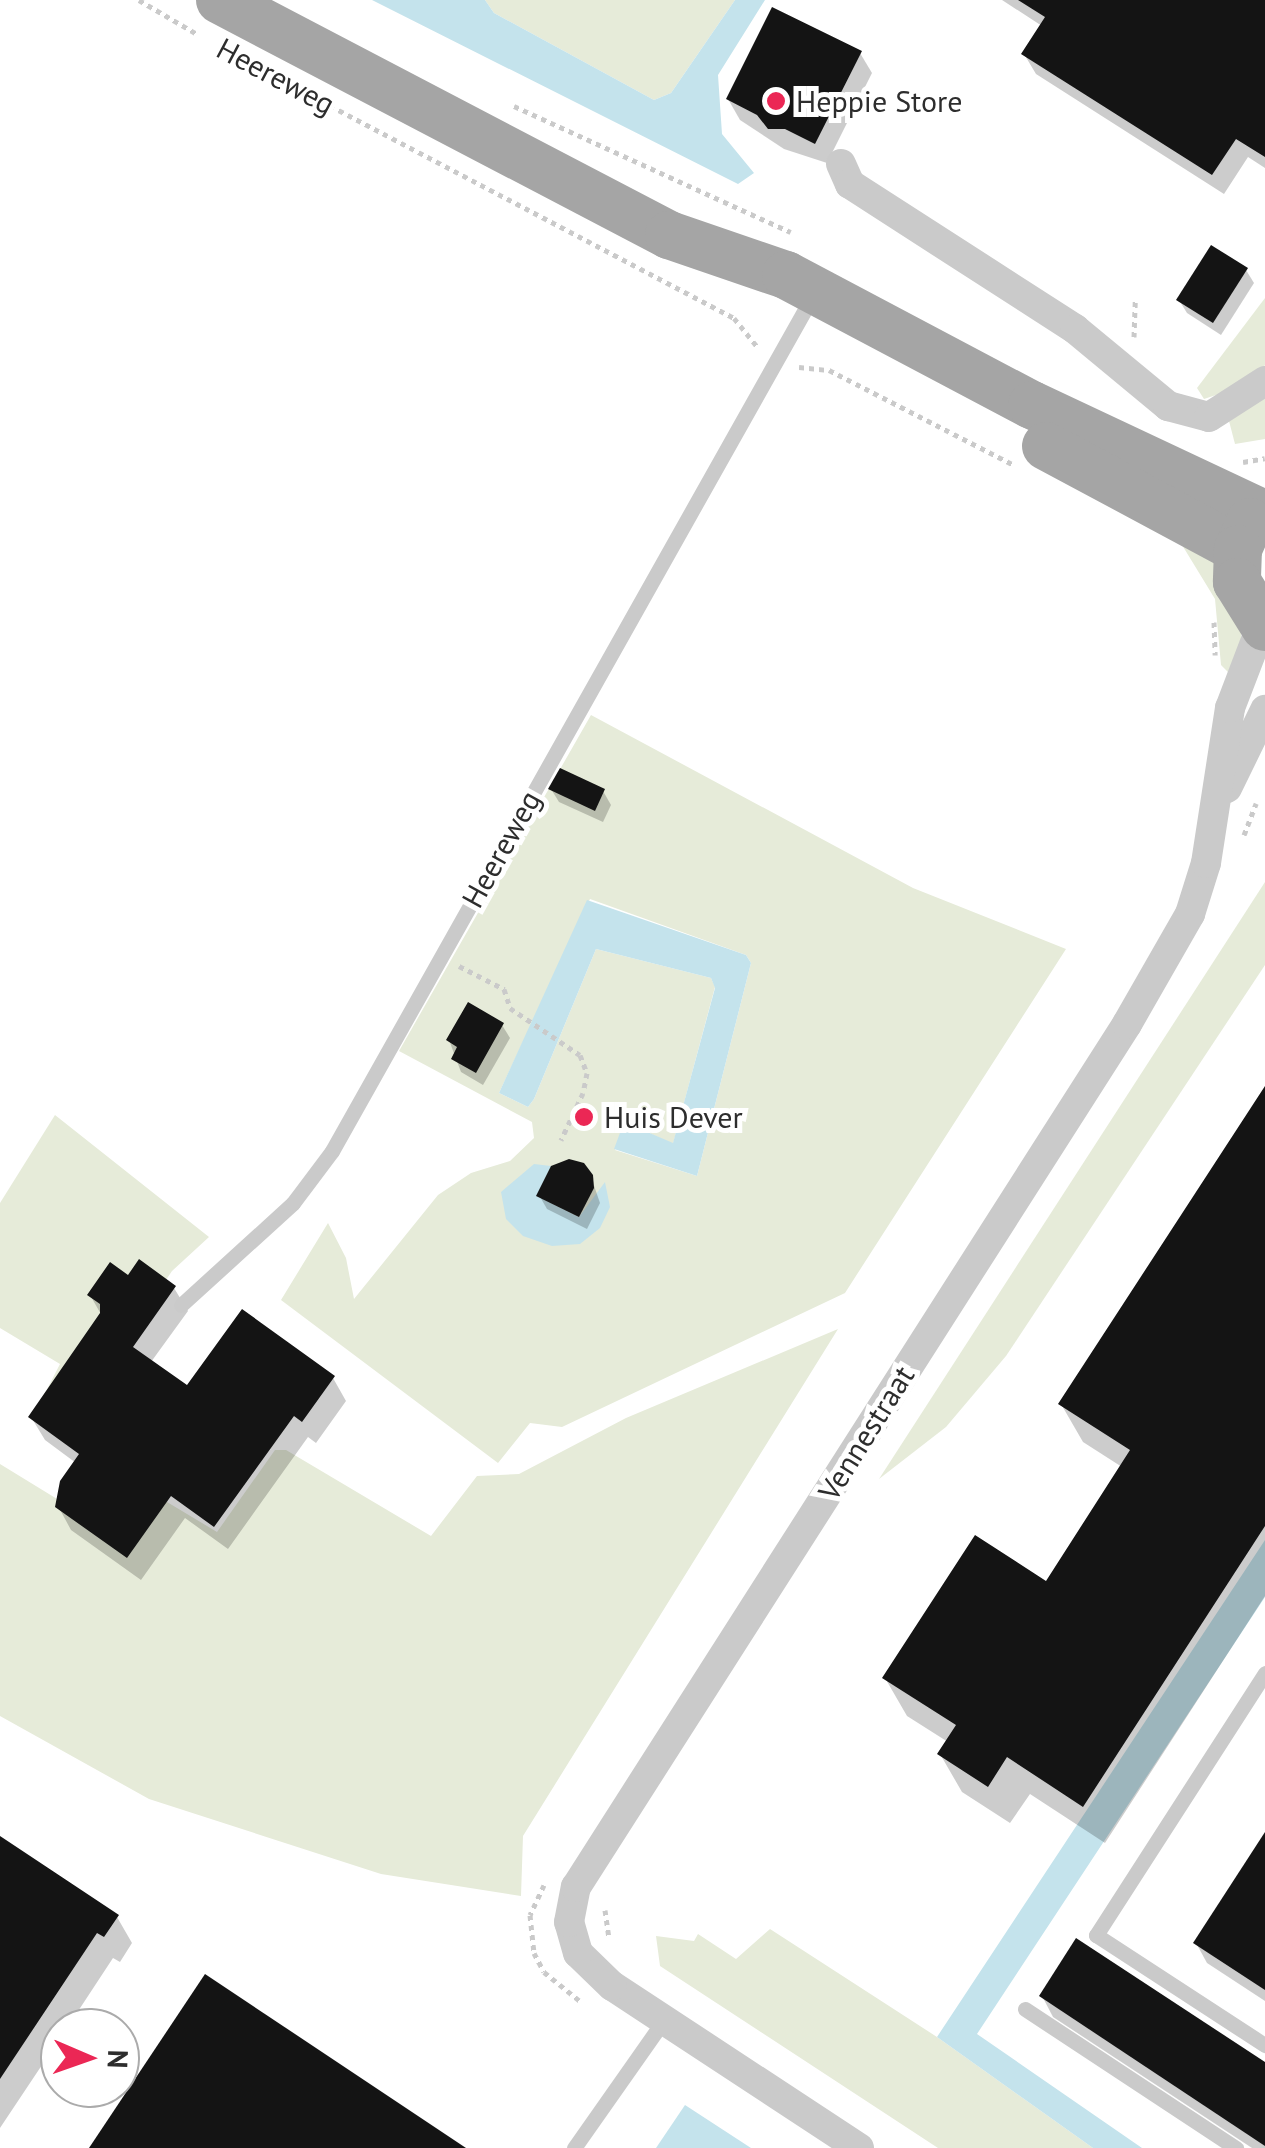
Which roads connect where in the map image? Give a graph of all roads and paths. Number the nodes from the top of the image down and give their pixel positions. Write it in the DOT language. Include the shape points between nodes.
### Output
graph roads {
  1 [pos="140,0"];
  2 [pos="216,21"];
  3 [pos="262,70"];
  4 [pos="841,164"];
  5 [pos="809,305"];
  6 [pos="774,359"];
  7 [pos="1265,381"];
  8 [pos="1024,471"];
  9 [pos="1254,523"];
  10 [pos="1264,626"];
  11 [pos="1265,710"];
  12 [pos="1214,812"];
  13 [pos="441,956"];
  14 [pos="561,1140"];
  15 [pos="181,1305"];
  16 [pos="1265,1673"];
  17 [pos="1026,2009"];
  18 [pos="664,2020"];
  19 [pos="1265,2045"];
  20 [pos="574,2148"];
  21 [pos="859,2148"];
  22 [pos="1236,2148"];
  1 -- 2 [label="path, Heereweg"];
  2 -- 5 [label="main road, Heereweg" via="669,235 716,275"];
  3 -- 6 [label="path, Heereweg" via="734,318"];
  4 -- 7 [label="street" via="850,184 1075,329 1168,406 1209,418"];
  5 -- 6 [label="lane, Heereweg"];
  5 -- 9 [label="main road, Heereweg"];
  6 -- 8 [label="path" via="830,370"];
  6 -- 13 [label="lane, Heereweg"];
  9 -- 10 [label="main road" via="1237,582"];
  10 -- 12 [label="street, Vennestraat" via="1230,708"];
  11 -- 12 [label="street, Vennestraat"];
  12 -- 18 [label="street, Vennestraat" via="1190,914 1136,1007 576,1887 569,1922 578,1953"];
  13 -- 14 [label="path" via="504,990 510,1008 580,1055 587,1073"];
  13 -- 15 [label="lane, Heereweg" via="293,1203"];
  16 -- 19 [label="lane" via="1096,1935"];
  17 -- 22 [label="lane"];
  18 -- 20 [label="lane"];
  18 -- 21 [label="street, Vennestraat"];
}
